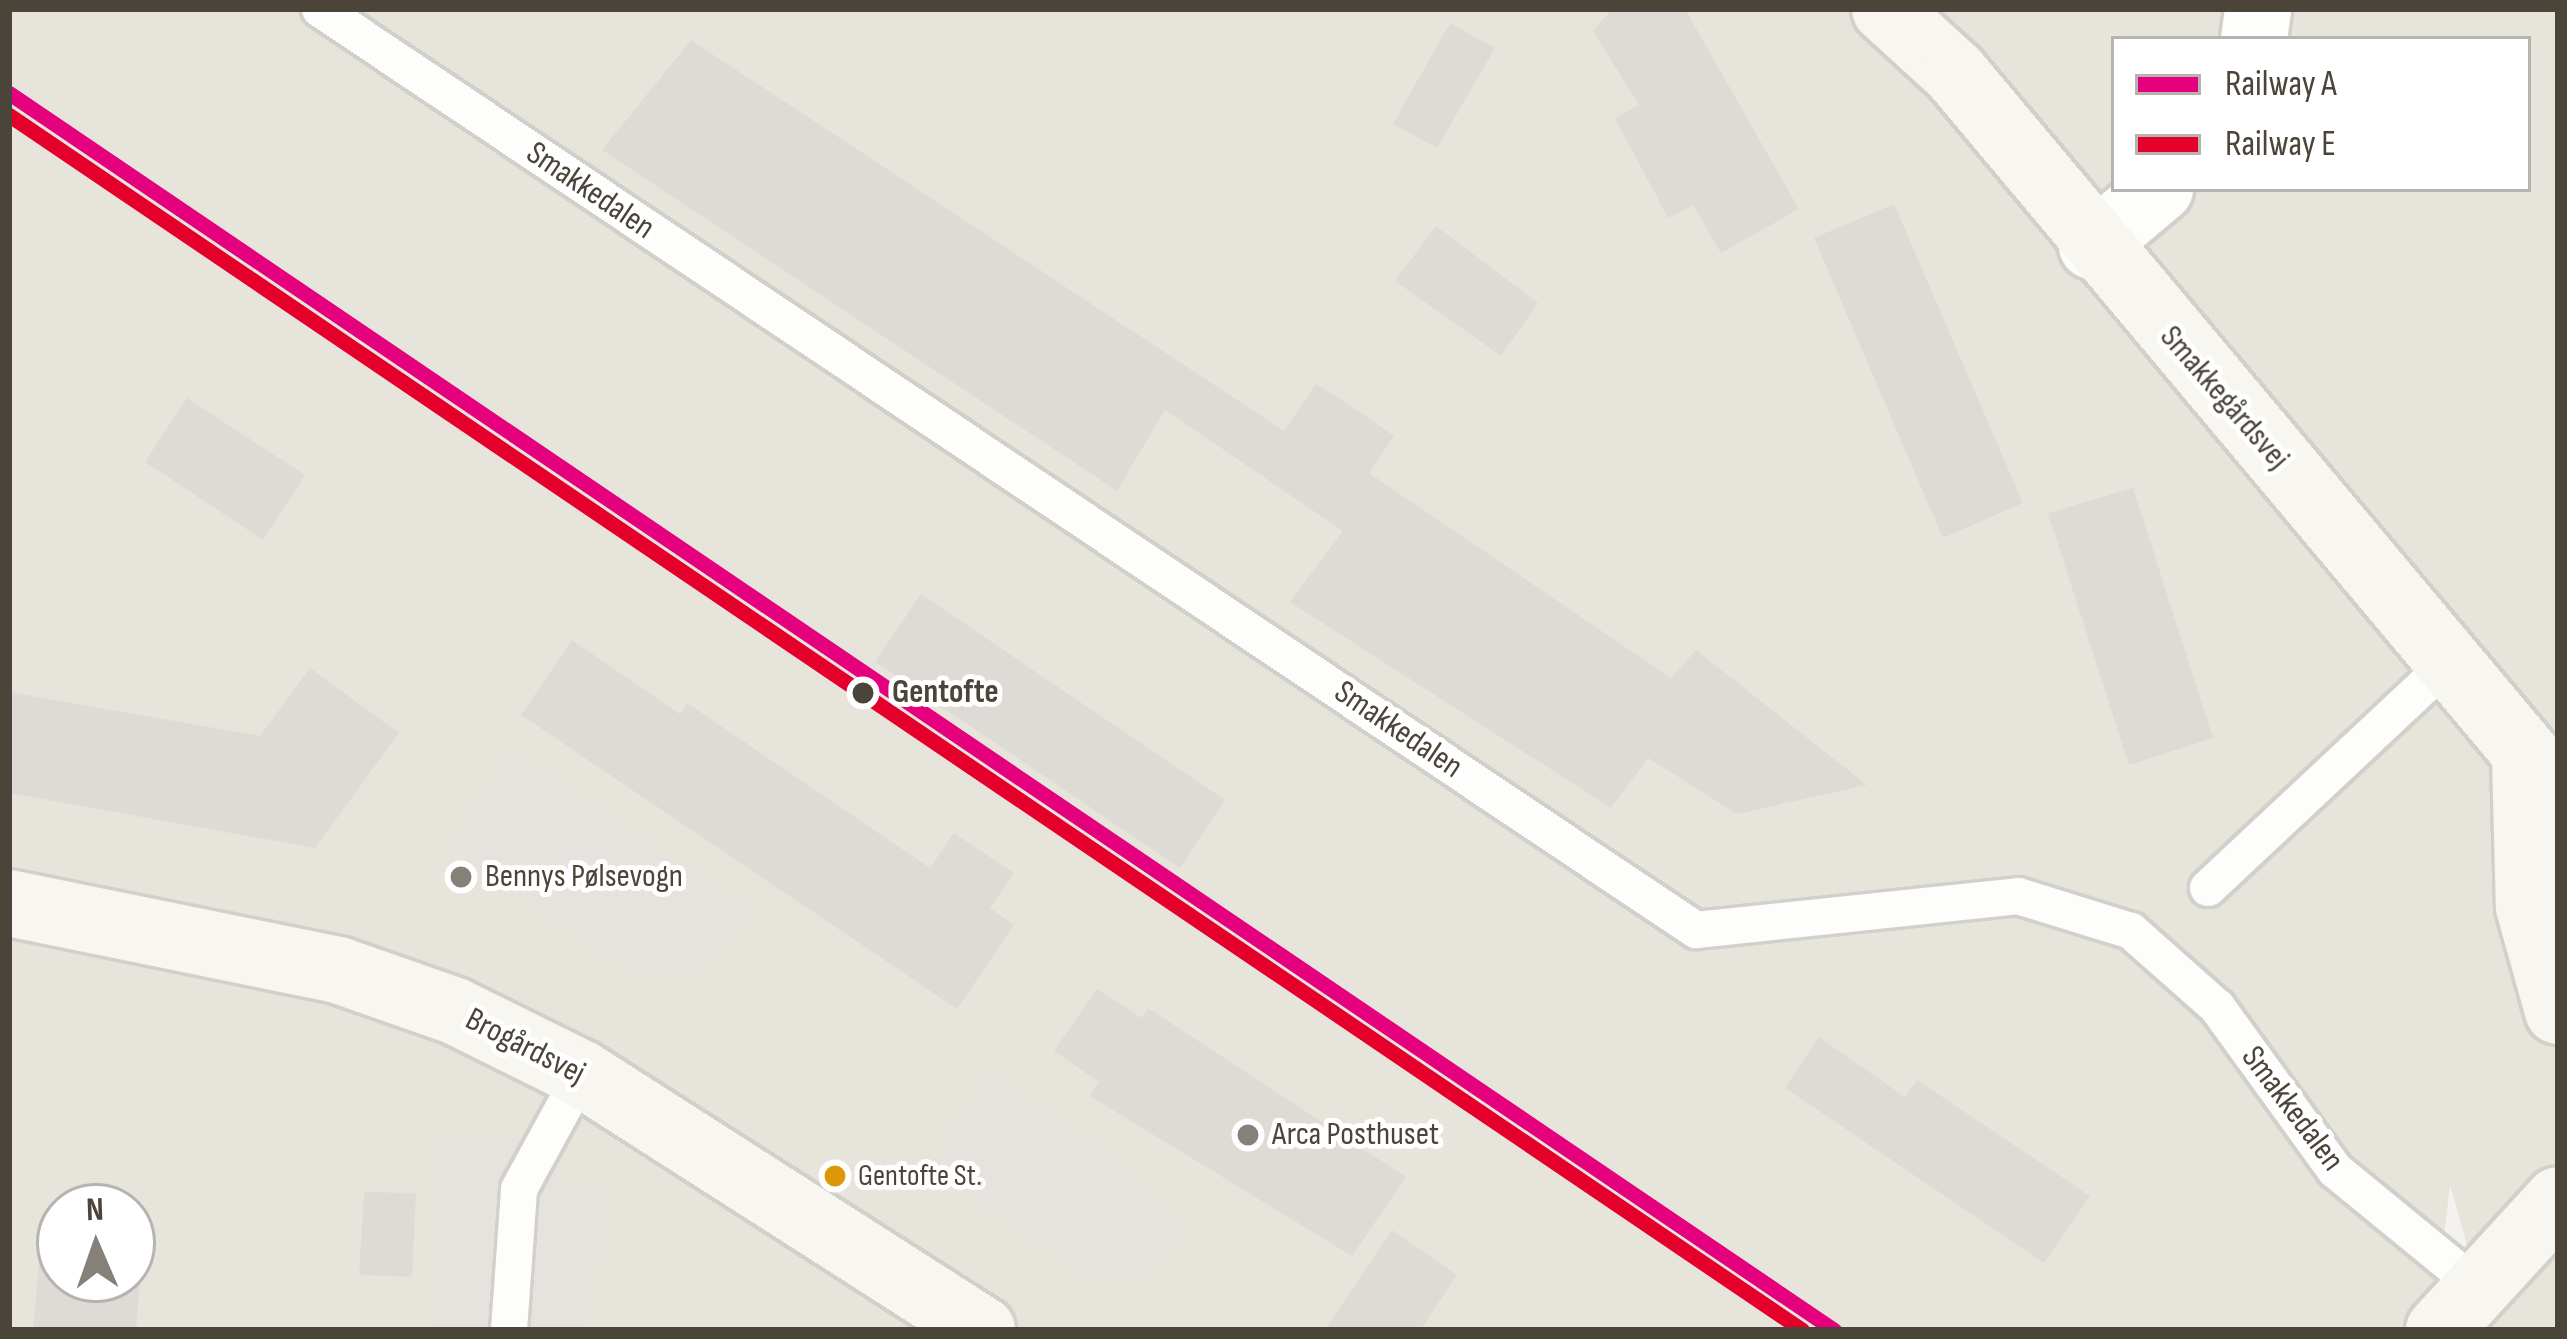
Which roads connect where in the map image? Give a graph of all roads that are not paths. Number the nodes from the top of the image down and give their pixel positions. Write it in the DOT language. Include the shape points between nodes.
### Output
graph roads {
  1 [pos="320,9"];
  2 [pos="1885,9"];
  3 [pos="2156,192"];
  4 [pos="2092,246"];
  5 [pos="2446,665"];
  6 [pos="2542,776"];
  7 [pos="2208,888"];
  8 [pos="9,903"];
  9 [pos="2558,1010"];
  10 [pos="582,1074"];
  11 [pos="2558,1200"];
  12 [pos="2456,1307"];
  13 [pos="509,1330"];
  14 [pos="982,1330"];
  1 -- 12 [label="lane, Smakkedalen" via="1696,930 2018,896 2131,932 2217,1007 2335,1170"];
  2 -- 4 [label="street, Smakkegårdsvej" via="1955,74"];
  3 -- 4 [label="street"];
  4 -- 5 [label="street, Smakkegårdsvej"];
  5 -- 6 [label="street, Smakkegårdsvej"];
  5 -- 7 [label="lane"];
  6 -- 9 [label="street" via="2529,907"];
  8 -- 10 [label="street, Brogårdsvej" via="338,970"];
  10 -- 13 [label="lane" via="519,1190"];
  10 -- 14 [label="street, Brogårdsvej"];
  11 -- 12 [label="street"];
}
